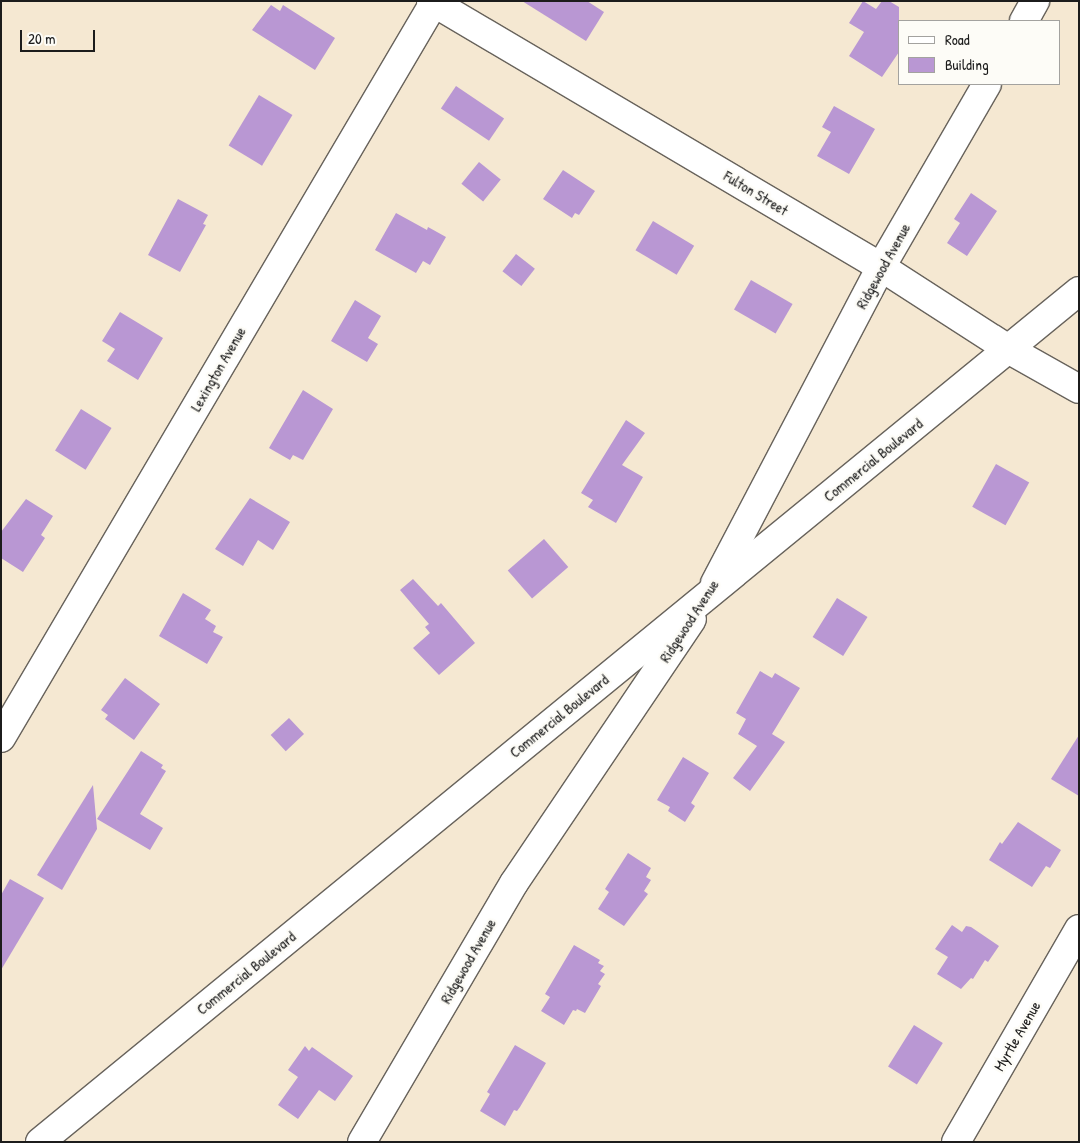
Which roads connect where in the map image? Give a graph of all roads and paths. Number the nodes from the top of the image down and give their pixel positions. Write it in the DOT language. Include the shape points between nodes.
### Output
graph roads {
  1 [pos="1035,1"];
  2 [pos="433,2"];
  3 [pos="1025,20"];
  4 [pos="986,85"];
  5 [pos="881,267"];
  6 [pos="1079,291"];
  7 [pos="1008,349"];
  8 [pos="1079,389"];
  9 [pos="710,593"];
  10 [pos="1,738"];
  11 [pos="1079,929"];
  12 [pos="40,1142"];
  13 [pos="362,1142"];
  14 [pos="956,1142"];
  1 -- 3 [label="street"];
  2 -- 5 [label="street, Fulton Street"];
  2 -- 10 [label="street, Lexington Avenue"];
  4 -- 5 [label="street, Ridgewood Avenue"];
  5 -- 7 [label="street, Fulton Street"];
  5 -- 9 [label="street, Ridgewood Avenue"];
  6 -- 7 [label="street, Commercial Boulevard"];
  7 -- 8 [label="street, Fulton Street"];
  7 -- 9 [label="street, Commercial Boulevard"];
  9 -- 12 [label="street, Commercial Boulevard"];
  9 -- 13 [label="street, Ridgewood Avenue" via="514,883"];
  11 -- 14 [label="street, Myrtle Avenue"];
}
